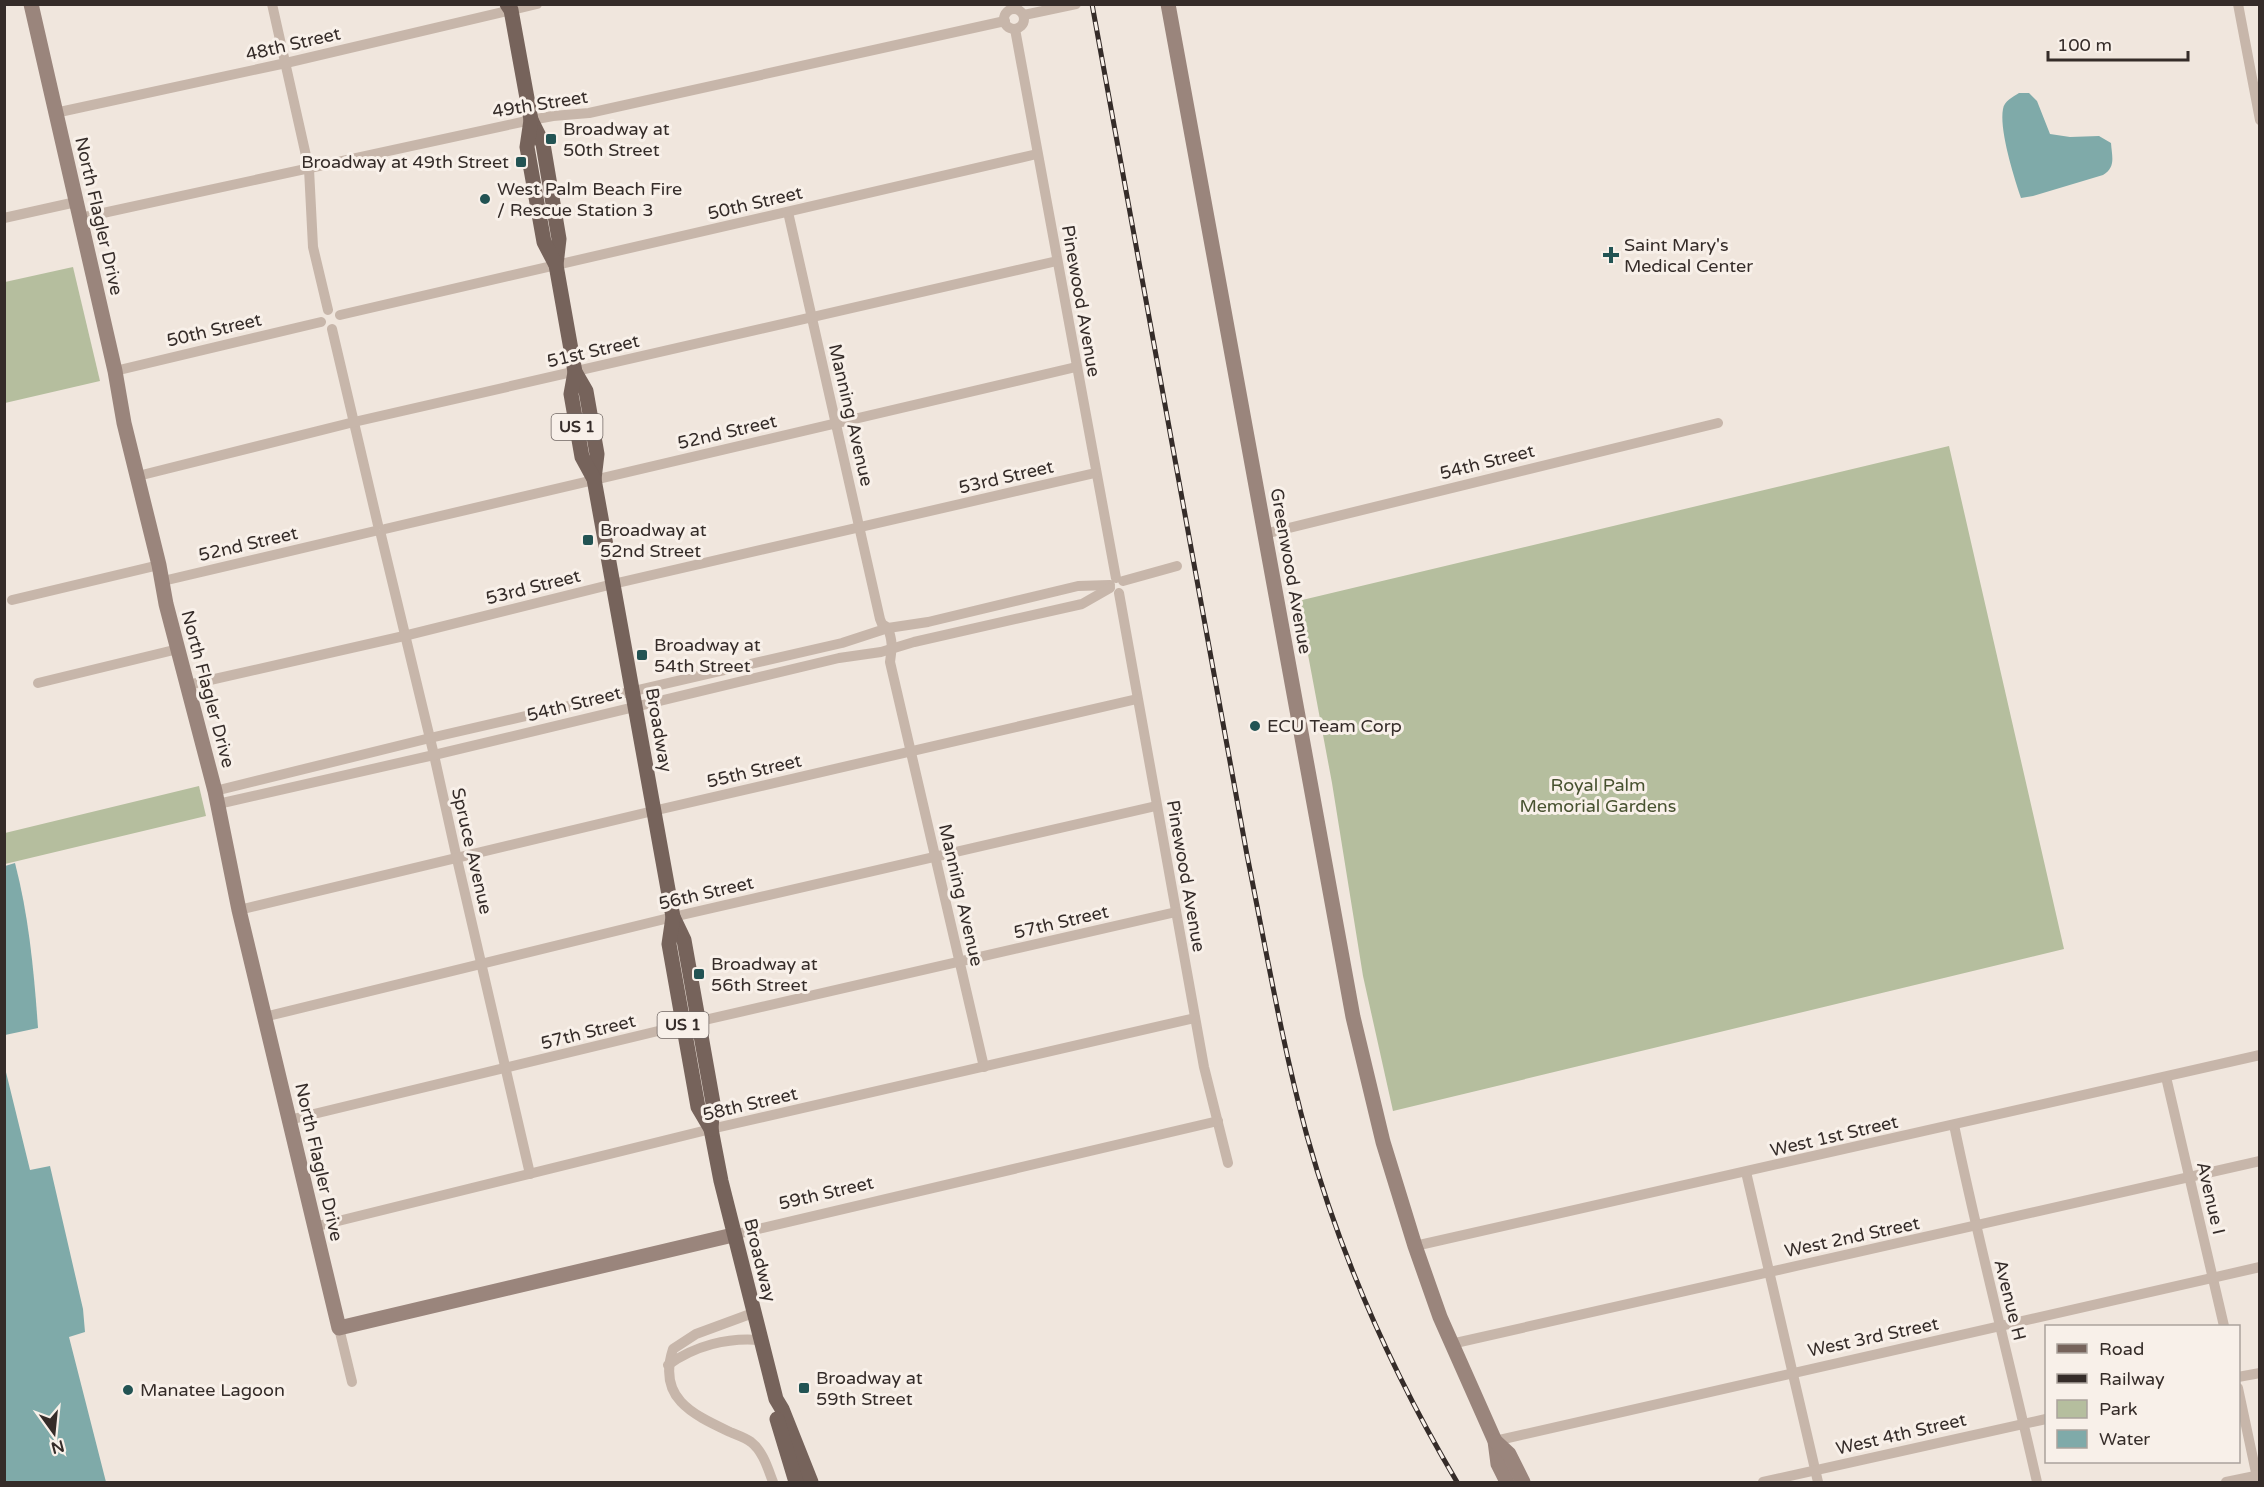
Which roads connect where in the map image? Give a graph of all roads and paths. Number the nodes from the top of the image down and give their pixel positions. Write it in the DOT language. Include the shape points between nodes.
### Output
graph roads {
  1 [pos="31,4"];
  2 [pos="273,4"];
  3 [pos="537,4"];
  4 [pos="1076,4"];
  5 [pos="1168,4"];
  6 [pos="2238,4"];
  7 [pos="510,6"];
  8 [pos="1012,7"];
  9 [pos="1024,15"];
  10 [pos="1005,21"];
  11 [pos="1016,29"];
  12 [pos="286,63"];
  13 [pos="55,113"];
  14 [pos="531,120"];
  15 [pos="2259,120"];
  16 [pos="1037,154"];
  17 [pos="309,169"];
  18 [pos="76,202"];
  19 [pos="788,212"];
  20 [pos="4,218"];
  21 [pos="80,218"];
  22 [pos="1057,261"];
  23 [pos="556,265"];
  24 [pos="328,310"];
  25 [pos="340,315"];
  26 [pos="812,317"];
  27 [pos="321,322"];
  28 [pos="332,329"];
  29 [pos="1076,367"];
  30 [pos="115,371"];
  31 [pos="575,372"];
  32 [pos="354,422"];
  33 [pos="836,423"];
  34 [pos="1718,423"];
  35 [pos="1095,473"];
  36 [pos="138,476"];
  37 [pos="594,479"];
  38 [pos="860,529"];
  39 [pos="380,530"];
  40 [pos="1264,534"];
  41 [pos="159,565"];
  42 [pos="1177,566"];
  43 [pos="163,581"];
  44 [pos="613,584"];
  45 [pos="1115,585"];
  46 [pos="12,600"];
  47 [pos="882,628"];
  48 [pos="404,636"];
  49 [pos="178,649"];
  50 [pos="888,653"];
  51 [pos="38,683"];
  52 [pos="188,685"];
  53 [pos="633,699"];
  54 [pos="1137,699"];
  55 [pos="430,738"];
  56 [pos="912,752"];
  57 [pos="434,755"];
  58 [pos="217,797"];
  59 [pos="1156,806"];
  60 [pos="653,811"];
  61 [pos="936,858"];
  62 [pos="457,859"];
  63 [pos="239,910"];
  64 [pos="1176,912"];
  65 [pos="673,917"];
  66 [pos="960,962"];
  67 [pos="481,965"];
  68 [pos="264,1017"];
  69 [pos="1195,1018"];
  70 [pos="691,1023"];
  71 [pos="2259,1055"];
  72 [pos="984,1067"];
  73 [pos="506,1069"];
  74 [pos="2166,1077"];
  75 [pos="289,1120"];
  76 [pos="1218,1121"];
  77 [pos="1954,1125"];
  78 [pos="711,1129"];
  79 [pos="2259,1161"];
  80 [pos="1228,1163"];
  81 [pos="1746,1172"];
  82 [pos="530,1174"];
  83 [pos="2189,1177"];
  84 [pos="314,1227"];
  85 [pos="1975,1227"];
  86 [pos="733,1235"];
  87 [pos="1415,1246"];
  88 [pos="2259,1266"];
  89 [pos="1769,1272"];
  90 [pos="2212,1278"];
  91 [pos="753,1313"];
  92 [pos="2224,1325"];
  93 [pos="2000,1326"];
  94 [pos="339,1328"];
  95 [pos="760,1340"];
  96 [pos="1451,1344"];
  97 [pos="668,1365"];
  98 [pos="2259,1372"];
  99 [pos="1793,1373"];
  100 [pos="2240,1377"];
  101 [pos="352,1382"];
  102 [pos="2240,1397"];
  103 [pos="776,1400"];
  104 [pos="2045,1419"];
  105 [pos="2025,1424"];
  106 [pos="1495,1441"];
  107 [pos="1815,1470"];
  108 [pos="2258,1478"];
  109 [pos="772,1482"];
  110 [pos="796,1482"];
  111 [pos="811,1482"];
  112 [pos="1507,1482"];
  113 [pos="1523,1482"];
  114 [pos="1763,1482"];
  115 [pos="1818,1482"];
  116 [pos="2037,1482"];
  117 [pos="2226,1482"];
  1 -- 13 [label="street, North Flagler Drive"];
  2 -- 12 [label="street"];
  3 -- 7 [label="street, 48th Street"];
  4 -- 9 [label="street"];
  5 -- 40 [label="street, Greenwood Avenue"];
  6 -- 15 [label="street"];
  7 -- 12 [label="street, 48th Street"];
  7 -- 14 [label="main road, Broadway / US 1"];
  8 -- 9 [label="street"];
  8 -- 10 [label="street"];
  9 -- 11 [label="street" via="1023,24"];
  10 -- 11 [label="street"];
  10 -- 14 [label="street, 49th Street" via="589,113"];
  11 -- 16 [label="street, Pinewood Avenue"];
  12 -- 13 [label="street, 48th Street"];
  12 -- 17 [label="street"];
  13 -- 18 [label="street, North Flagler Drive"];
  14 -- 17 [label="street, 49th Street"];
  14 -- 23 [label="main road, Broadway / US 1" via="527,147 544,242"];
  16 -- 19 [label="street, 50th Street"];
  16 -- 22 [label="street, Pinewood Avenue"];
  17 -- 21 [label="street, 49th Street"];
  17 -- 24 [label="street" via="313,247"];
  18 -- 20 [label="street"];
  18 -- 21 [label="street, North Flagler Drive"];
  19 -- 23 [label="street, 50th Street"];
  19 -- 26 [label="street, Manning Avenue"];
  21 -- 30 [label="street, North Flagler Drive"];
  22 -- 26 [label="street, 51st Street"];
  22 -- 29 [label="street, Pinewood Avenue"];
  23 -- 25 [label="street, 50th Street"];
  23 -- 31 [label="main road, Broadway / US 1"];
  24 -- 25 [label="street"];
  24 -- 27 [label="street"];
  25 -- 28 [label="street" via="340,324"];
  26 -- 31 [label="street, 51st Street"];
  26 -- 33 [label="street, Manning Avenue"];
  27 -- 28 [label="street"];
  27 -- 30 [label="street, 50th Street"];
  28 -- 32 [label="street, Spruce Avenue"];
  29 -- 33 [label="street, 52nd Street"];
  29 -- 35 [label="street, Pinewood Avenue"];
  30 -- 36 [label="street, North Flagler Drive"];
  31 -- 32 [label="street, 51st Street"];
  31 -- 37 [label="main road, Broadway / US 1" via="586,391 596,443"];
  32 -- 36 [label="street, 51st Street"];
  32 -- 39 [label="street, Spruce Avenue"];
  33 -- 37 [label="street, 52nd Street"];
  33 -- 38 [label="street, Manning Avenue"];
  34 -- 40 [label="street, 54th Street"];
  35 -- 38 [label="street, 53rd Street"];
  35 -- 45 [label="street, Pinewood Avenue"];
  36 -- 41 [label="street, North Flagler Drive"];
  37 -- 39 [label="street, 52nd Street"];
  37 -- 44 [label="main road, Broadway / US 1"];
  38 -- 44 [label="street, 53rd Street"];
  38 -- 47 [label="street, Manning Avenue"];
  39 -- 43 [label="street, 52nd Street"];
  39 -- 48 [label="street, Spruce Avenue"];
  40 -- 87 [label="street, Greenwood Avenue" via="1353,1017 1383,1142"];
  41 -- 43 [label="street, North Flagler Drive"];
  41 -- 46 [label="street"];
  42 -- 45 [label="street, 54th Street"];
  43 -- 49 [label="street, North Flagler Drive"];
  44 -- 48 [label="street, 53rd Street"];
  44 -- 53 [label="main road, Broadway / US 1"];
  45 -- 47 [label="street, 54th Street" via="1078,586 916,624"];
  45 -- 50 [label="street, 54th Street" via="1082,604 914,642"];
  45 -- 54 [label="street, Pinewood Avenue"];
  47 -- 50 [label="street, Manning Avenue"];
  47 -- 53 [label="street, 54th Street" via="842,643"];
  48 -- 52 [label="street, 53rd Street"];
  48 -- 55 [label="street, Spruce Avenue"];
  49 -- 51 [label="street"];
  49 -- 52 [label="street, North Flagler Drive"];
  50 -- 53 [label="street, 54th Street" via="845,657"];
  50 -- 56 [label="street, Manning Avenue"];
  52 -- 58 [label="street, North Flagler Drive"];
  53 -- 55 [label="street, 54th Street"];
  53 -- 57 [label="street, 54th Street"];
  53 -- 60 [label="main road, Broadway / US 1"];
  54 -- 56 [label="street, 55th Street"];
  54 -- 59 [label="street, Pinewood Avenue"];
  55 -- 57 [label="street, Spruce Avenue"];
  55 -- 58 [label="street, 54th Street"];
  56 -- 60 [label="street, 55th Street"];
  56 -- 61 [label="street, Manning Avenue"];
  57 -- 58 [label="street, 54th Street"];
  57 -- 62 [label="street, Spruce Avenue"];
  58 -- 63 [label="street, North Flagler Drive"];
  59 -- 61 [label="street, 56th Street"];
  59 -- 64 [label="street, Pinewood Avenue"];
  60 -- 62 [label="street, 55th Street"];
  60 -- 65 [label="main road, Broadway / US 1"];
  61 -- 65 [label="street, 56th Street"];
  61 -- 66 [label="street, Manning Avenue"];
  62 -- 63 [label="street, 55th Street"];
  62 -- 67 [label="street, Spruce Avenue"];
  63 -- 68 [label="street, North Flagler Drive"];
  64 -- 66 [label="street, 57th Street"];
  64 -- 69 [label="street, Pinewood Avenue"];
  65 -- 67 [label="street, 56th Street"];
  65 -- 70 [label="main road, Broadway / US 1" via="669,944"];
  66 -- 70 [label="street, 57th Street"];
  66 -- 72 [label="street, Manning Avenue"];
  67 -- 68 [label="street, 56th Street"];
  67 -- 73 [label="street, Spruce Avenue"];
  68 -- 75 [label="street, North Flagler Drive"];
  69 -- 72 [label="street, 58th Street"];
  69 -- 76 [label="street, Pinewood Avenue"];
  70 -- 73 [label="street, 57th Street"];
  70 -- 78 [label="main road, Broadway / US 1" via="698,1107"];
  71 -- 74 [label="street, West 1st Street"];
  72 -- 78 [label="street, 58th Street"];
  73 -- 75 [label="street, 57th Street"];
  73 -- 82 [label="street, Spruce Avenue"];
  74 -- 77 [label="street, West 1st Street"];
  74 -- 83 [label="street, Avenue I"];
  75 -- 84 [label="street, North Flagler Drive"];
  76 -- 80 [label="street, Pinewood Avenue"];
  76 -- 86 [label="street, 59th Street"];
  77 -- 81 [label="street, West 1st Street"];
  77 -- 85 [label="street, Avenue H"];
  78 -- 82 [label="street, 58th Street"];
  78 -- 86 [label="main road, Broadway / US 1"];
  79 -- 83 [label="street, West 2nd Street"];
  81 -- 87 [label="street, West 1st Street"];
  81 -- 89 [label="street"];
  82 -- 84 [label="street, 58th Street"];
  83 -- 85 [label="street, West 2nd Street"];
  83 -- 90 [label="street, Avenue I"];
  84 -- 94 [label="street, North Flagler Drive"];
  85 -- 89 [label="street, West 2nd Street"];
  85 -- 93 [label="street, Avenue H"];
  86 -- 91 [label="main road, Broadway / US 1"];
  86 -- 94 [label="street, 59th Street"];
  87 -- 96 [label="street, Greenwood Avenue"];
  88 -- 90 [label="street, West 3rd Street"];
  89 -- 96 [label="street, West 2nd Street"];
  89 -- 99 [label="street"];
  90 -- 92 [label="street, Avenue I"];
  90 -- 93 [label="street, West 3rd Street"];
  91 -- 95 [label="main road, Broadway / US 1"];
  91 -- 97 [label="street" via="696,1334 672,1349"];
  93 -- 99 [label="street, West 3rd Street"];
  93 -- 105 [label="street, Avenue H"];
  94 -- 101 [label="street, North Flagler Drive"];
  95 -- 97 [label="street" via="714,1344"];
  95 -- 103 [label="main road, Broadway / US 1"];
  96 -- 106 [label="street, Greenwood Avenue"];
  97 -- 109 [label="street" via="676,1397 688,1409 752,1443 764,1458"];
  98 -- 100 [label="street"];
  99 -- 106 [label="street, West 3rd Street"];
  99 -- 107 [label="street"];
  102 -- 108 [label="street"];
  103 -- 110 [label="main road, Broadway / US 1" via="773,1407"];
  103 -- 111 [label="main road, Broadway / US 1"];
  104 -- 105 [label="street, West 4th Street"];
  105 -- 107 [label="street, West 4th Street"];
  105 -- 116 [label="street, Avenue H"];
  106 -- 112 [label="street" via="1498,1464"];
  106 -- 113 [label="street" via="1509,1454"];
  107 -- 114 [label="street, West 4th Street"];
  107 -- 115 [label="street"];
  108 -- 117 [label="street"];
}
